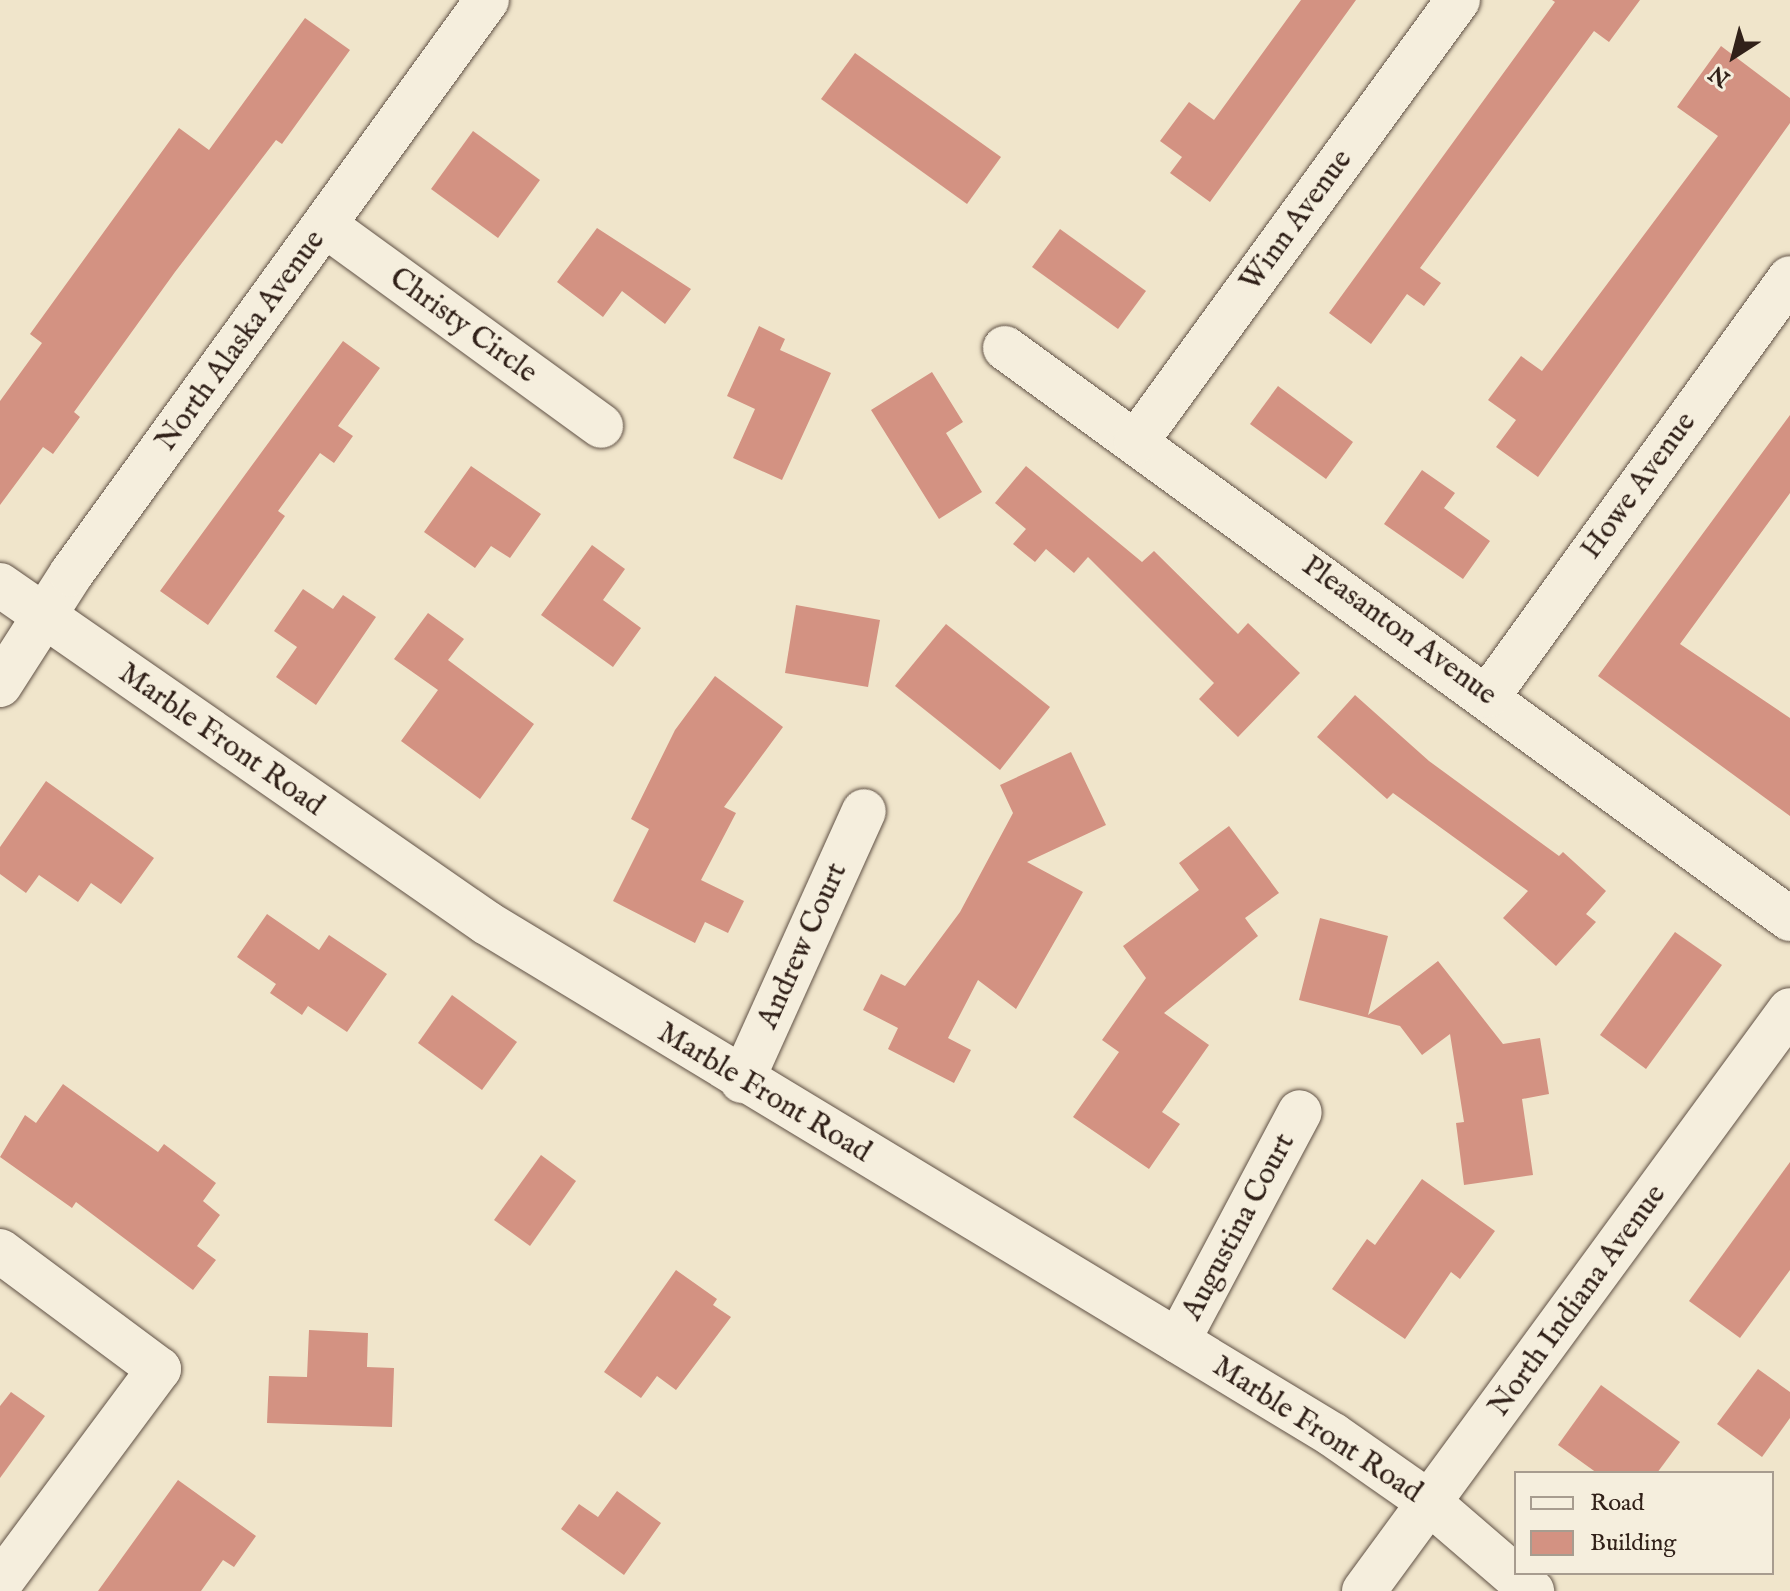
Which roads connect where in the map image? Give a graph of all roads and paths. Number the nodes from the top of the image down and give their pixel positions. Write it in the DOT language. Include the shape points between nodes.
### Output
graph roads {
  1 [pos="487,0"];
  2 [pos="1458,0"];
  3 [pos="326,226"];
  4 [pos="1790,278"];
  5 [pos="1005,348"];
  6 [pos="601,426"];
  7 [pos="1136,442"];
  8 [pos="0,585"];
  9 [pos="44,616"];
  10 [pos="0,685"];
  11 [pos="1489,695"];
  12 [pos="864,811"];
  13 [pos="1790,919"];
  14 [pos="1790,1010"];
  15 [pos="742,1081"];
  16 [pos="1300,1112"];
  17 [pos="0,1251"];
  18 [pos="1178,1341"];
  19 [pos="1430,1503"];
  20 [pos="0,1583"];
  21 [pos="1364,1591"];
  22 [pos="1532,1591"];
  1 -- 3 [label="street, North Alaska Avenue"];
  2 -- 7 [label="street, Winn Avenue"];
  3 -- 6 [label="street, Christy Circle"];
  3 -- 9 [label="street, North Alaska Avenue"];
  4 -- 11 [label="street, Howe Avenue"];
  5 -- 7 [label="street, Pleasanton Avenue"];
  7 -- 11 [label="street, Pleasanton Avenue"];
  8 -- 9 [label="street, Marble Front Road"];
  9 -- 10 [label="street, North Alaska Avenue"];
  9 -- 15 [label="street, Marble Front Road" via="437,889"];
  11 -- 13 [label="street, Pleasanton Avenue"];
  12 -- 15 [label="street, Andrew Court"];
  14 -- 19 [label="street, North Indiana Avenue"];
  15 -- 18 [label="street, Marble Front Road"];
  16 -- 18 [label="street, Augustina Court"];
  17 -- 20 [label="street" via="159,1369"];
  18 -- 19 [label="street, Marble Front Road" via="1333,1435"];
  19 -- 21 [label="street, North Indiana Avenue"];
  19 -- 22 [label="street, Marble Front Road"];
}
